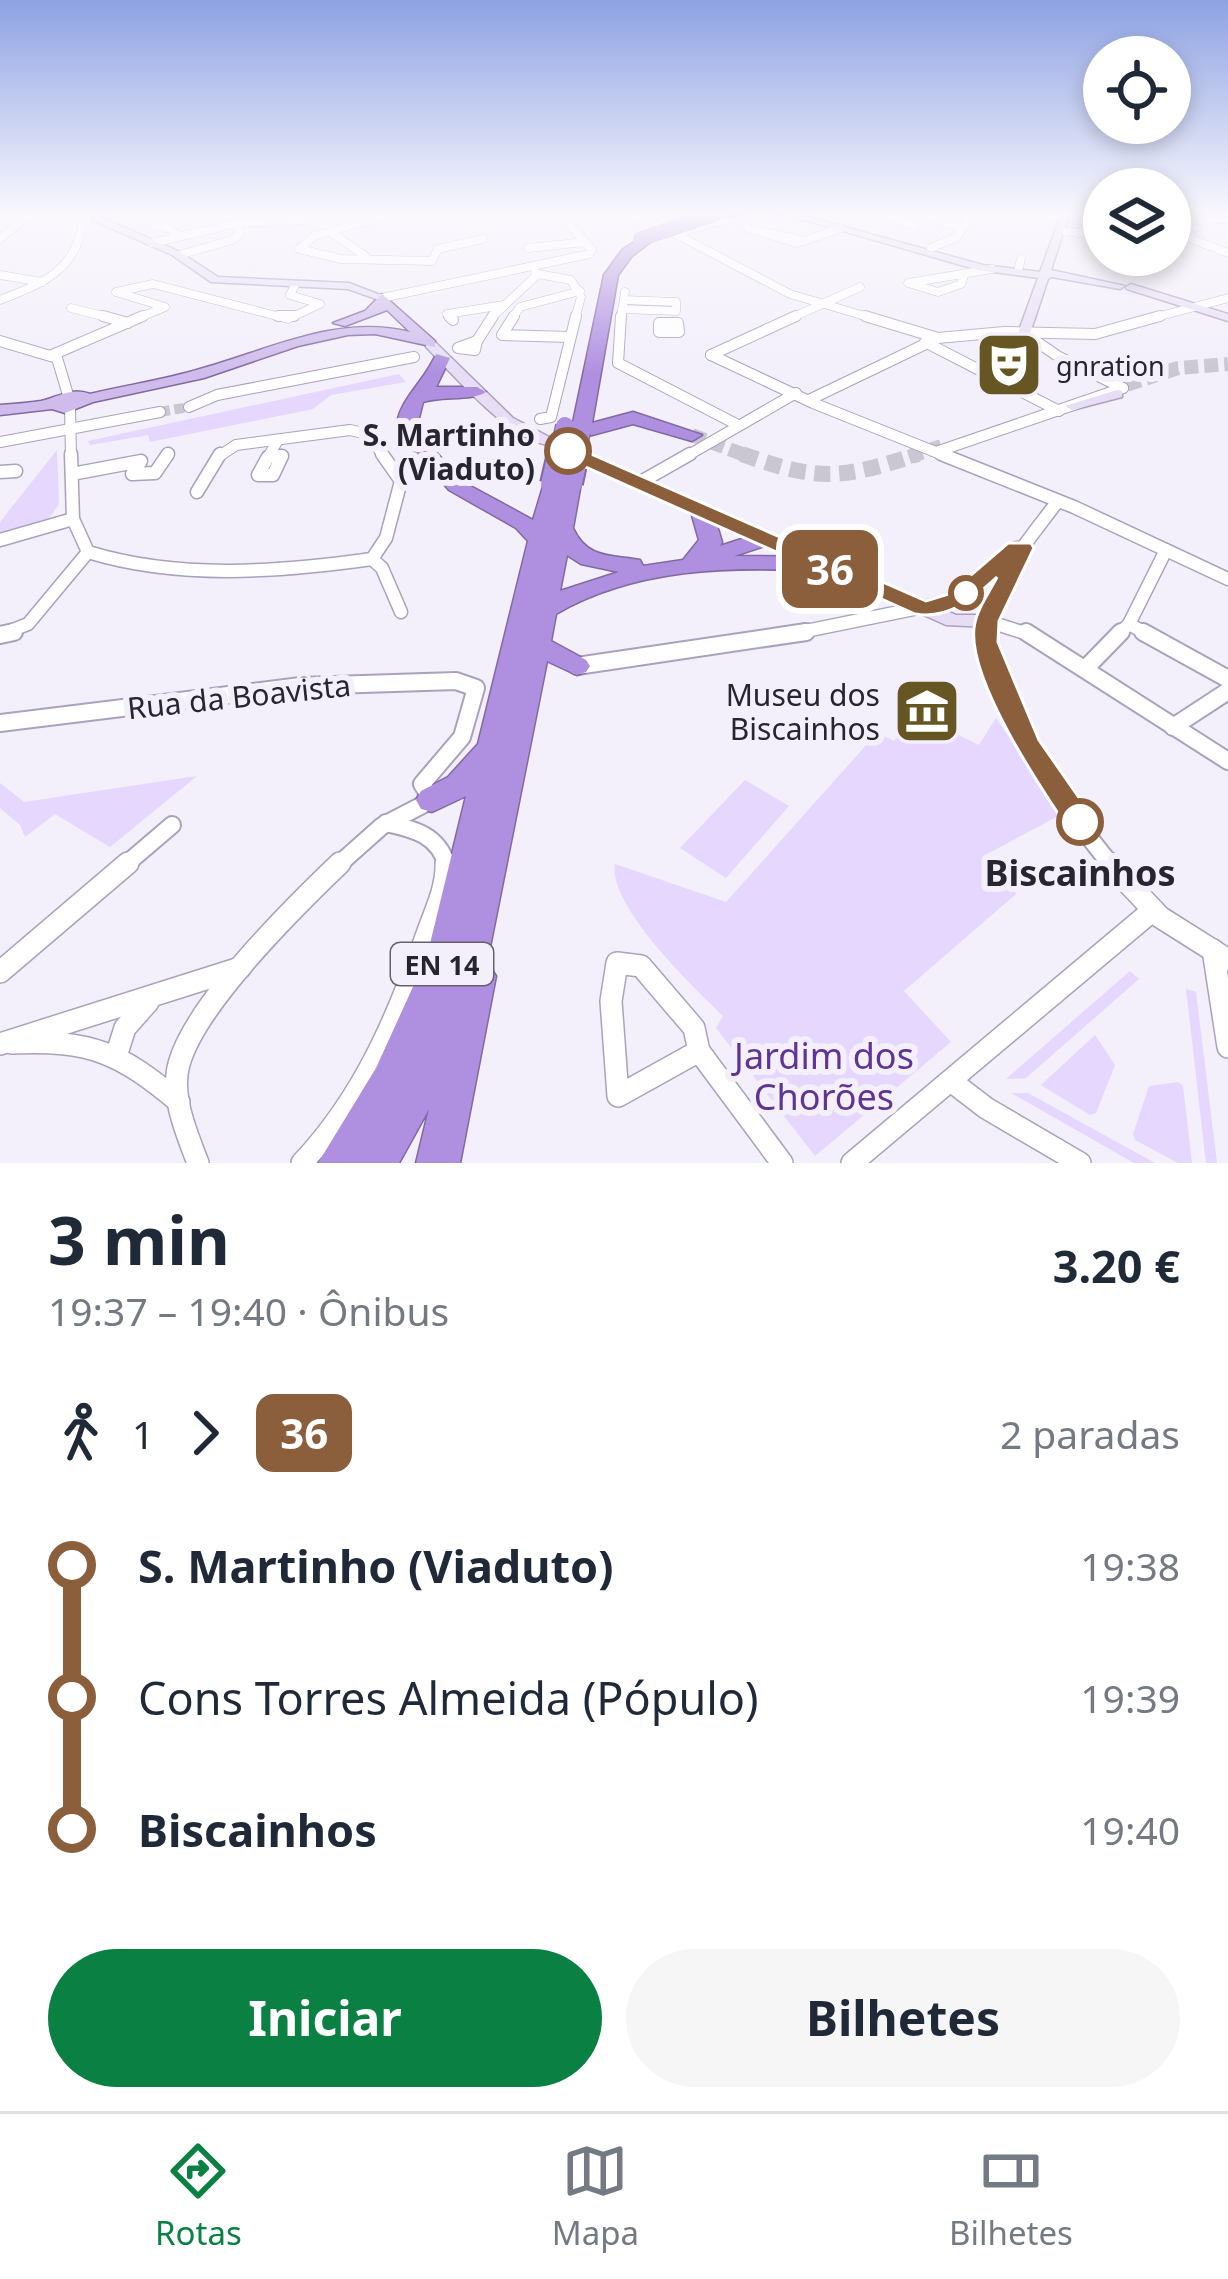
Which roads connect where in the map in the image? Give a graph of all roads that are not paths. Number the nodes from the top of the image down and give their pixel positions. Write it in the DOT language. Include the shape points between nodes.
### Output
graph roads {
  1 [pos="66,266"];
  2 [pos="191,266"];
  3 [pos="436,266"];
  4 [pos="551,266"];
  5 [pos="617,266"];
  6 [pos="734,266"];
  7 [pos="1000,266"];
  8 [pos="1028,266"];
  9 [pos="1050,266"];
  10 [pos="995,267"];
  11 [pos="534,272"];
  12 [pos="1048,274"];
  13 [pos="964,276"];
  14 [pos="0,278"];
  15 [pos="42,282"];
  16 [pos="295,285"];
  17 [pos="449,285"];
  18 [pos="860,286"];
  19 [pos="30,287"];
  20 [pos="580,291"];
  21 [pos="471,298"];
  22 [pos="1228,298"];
  23 [pos="0,299"];
  24 [pos="384,302"];
  25 [pos="822,304"];
  26 [pos="1191,304"];
  27 [pos="504,305"];
  28 [pos="481,306"];
  29 [pos="70,308"];
  30 [pos="668,317"];
  31 [pos="1228,318"];
  32 [pos="453,320"];
  33 [pos="401,321"];
  34 [pos="128,323"];
  35 [pos="375,325"];
  36 [pos="1027,329"];
  37 [pos="301,337"];
  38 [pos="570,337"];
  39 [pos="932,340"];
  40 [pos="0,341"];
  41 [pos="477,341"];
  42 [pos="431,346"];
  43 [pos="260,353"];
  44 [pos="52,355"];
  45 [pos="414,357"];
  46 [pos="471,385"];
  47 [pos="1120,391"];
  48 [pos="427,392"];
  49 [pos="796,393"];
  50 [pos="809,400"];
  51 [pos="70,401"];
  52 [pos="189,407"];
  53 [pos="1065,409"];
  54 [pos="0,410"];
  55 [pos="160,412"];
  56 [pos="540,418"];
  57 [pos="736,424"];
  58 [pos="71,429"];
  59 [pos="573,429"];
  60 [pos="692,434"];
  61 [pos="278,440"];
  62 [pos="0,442"];
  63 [pos="548,442"];
  64 [pos="934,452"];
  65 [pos="168,454"];
  66 [pos="268,457"];
  67 [pos="585,459"];
  68 [pos="0,472"];
  69 [pos="16,472"];
  70 [pos="72,474"];
  71 [pos="640,483"];
  72 [pos="561,484"];
  73 [pos="196,492"];
  74 [pos="476,500"];
  75 [pos="1057,502"];
  76 [pos="702,512"];
  77 [pos="73,519"];
  78 [pos="562,529"];
  79 [pos="763,539"];
  80 [pos="0,540"];
  81 [pos="539,540"];
  82 [pos="1023,548"];
  83 [pos="1166,550"];
  84 [pos="88,551"];
  85 [pos="372,559"];
  86 [pos="685,561"];
  87 [pos="735,564"];
  88 [pos="819,564"];
  89 [pos="1228,579"];
  90 [pos="924,609"];
  91 [pos="400,612"];
  92 [pos="987,621"];
  93 [pos="1129,624"];
  94 [pos="540,628"];
  95 [pos="0,635"];
  96 [pos="577,666"];
  97 [pos="1085,669"];
  98 [pos="1228,680"];
  99 [pos="1228,692"];
  100 [pos="0,722"];
  101 [pos="1173,727"];
  102 [pos="492,744"];
  103 [pos="1228,761"];
  104 [pos="432,800"];
  105 [pos="386,823"];
  106 [pos="172,825"];
  107 [pos="1152,910"];
  108 [pos="483,914"];
  109 [pos="1221,955"];
  110 [pos="245,966"];
  111 [pos="0,972"];
  112 [pos="148,1002"];
  113 [pos="0,1044"];
  114 [pos="1228,1047"];
  115 [pos="699,1051"];
  116 [pos="118,1053"];
  117 [pos="951,1081"];
  118 [pos="179,1102"];
  119 [pos="198,1163"];
  120 [pos="302,1163"];
  121 [pos="340,1163"];
  122 [pos="375,1163"];
  123 [pos="438,1163"];
  124 [pos="782,1163"];
  125 [pos="852,1163"];
  126 [pos="1080,1163"];
  1 -- 15 [label="street"];
  2 -- 16 [label="street" via="221,282"];
  3 -- 17 [label="street"];
  4 -- 11 [label="street"];
  5 -- 59 [label="highway, EN 14"];
  6 -- 25 [label="street"];
  7 -- 10 [label="street"];
  8 -- 12 [label="street"];
  9 -- 12 [label="street"];
  10 -- 12 [label="street"];
  10 -- 13 [label="street"];
  11 -- 17 [label="street"];
  11 -- 20 [label="street" via="565,278"];
  11 -- 27 [label="street"];
  12 -- 26 [label="street"];
  12 -- 36 [label="street"];
  13 -- 13 [label="street" via="910,282 908,283 943,292"];
  14 -- 15 [label="street"];
  14 -- 19 [label="street"];
  15 -- 19 [label="street"];
  16 -- 24 [label="street" via="349,286"];
  16 -- 34 [label="street" via="290,295 320,304 288,319 132,284 116,292 166,307"];
  17 -- 24 [label="street"];
  18 -- 25 [label="street"];
  19 -- 23 [label="street"];
  20 -- 38 [label="street"];
  20 -- 38 [label="street" via="520,307 502,334"];
  21 -- 28 [label="street"];
  22 -- 26 [label="street"];
  24 -- 33 [label="main road"];
  24 -- 35 [label="main road"];
  24 -- 37 [label="main road"];
  24 -- 42 [label="main road"];
  25 -- 39 [label="street"];
  25 -- 49 [label="street" via="711,355"];
  26 -- 31 [label="street"];
  26 -- 36 [label="street" via="1096,334"];
  27 -- 28 [label="street"];
  27 -- 41 [label="street"];
  28 -- 32 [label="street" via="447,314"];
  29 -- 34 [label="street"];
  30 -- 57 [label="street" via="624,300 618,363"];
  33 -- 35 [label="main road"];
  33 -- 42 [label="main road"];
  34 -- 44 [label="street"];
  35 -- 37 [label="main road"];
  35 -- 42 [label="main road"];
  35 -- 43 [label="main road"];
  36 -- 39 [label="street"];
  36 -- 47 [label="street" via="1046,350"];
  37 -- 43 [label="main road"];
  38 -- 56 [label="street" via="551,417"];
  39 -- 50 [label="street"];
  39 -- 53 [label="street"];
  40 -- 44 [label="street"];
  42 -- 46 [label="street"];
  42 -- 48 [label="highway" via="440,370"];
  43 -- 51 [label="main road"];
  44 -- 51 [label="street"];
  45 -- 52 [label="street"];
  46 -- 48 [label="highway"];
  46 -- 63 [label="street" via="515,426"];
  47 -- 53 [label="street"];
  48 -- 74 [label="highway" via="406,414 406,431"];
  49 -- 50 [label="street"];
  49 -- 57 [label="street"];
  50 -- 64 [label="street"];
  51 -- 54 [label="main road"];
  51 -- 58 [label="street"];
  53 -- 64 [label="street"];
  55 -- 58 [label="street"];
  57 -- 71 [label="street"];
  58 -- 62 [label="street"];
  58 -- 70 [label="street"];
  59 -- 60 [label="highway" via="633,418"];
  59 -- 72 [label="highway, EN 14, bridge"];
  61 -- 66 [label="street"];
  61 -- 73 [label="street" via="221,452"];
  61 -- 85 [label="street" via="350,430 368,434 381,450 401,481"];
  64 -- 75 [label="street"];
  65 -- 70 [label="street" via="155,473 132,474 141,461"];
  67 -- 71 [label="street"];
  68 -- 69 [label="street"];
  70 -- 77 [label="street"];
  71 -- 76 [label="street"];
  72 -- 74 [label="highway" via="518,501"];
  72 -- 78 [label="highway, EN 14"];
  72 -- 81 [label="highway, EN 14"];
  74 -- 81 [label="highway" via="519,519"];
  75 -- 82 [label="street"];
  75 -- 83 [label="street"];
  76 -- 79 [label="street"];
  76 -- 86 [label="highway" via="711,542"];
  77 -- 80 [label="street"];
  77 -- 84 [label="street"];
  78 -- 86 [label="highway" via="570,548 589,560"];
  78 -- 94 [label="highway, EN 14"];
  79 -- 86 [label="highway"];
  79 -- 87 [label="highway"];
  79 -- 88 [label="street"];
  81 -- 102 [label="highway, EN 14"];
  82 -- 90 [label="street" via="958,600"];
  82 -- 92 [label="street"];
  83 -- 89 [label="street"];
  83 -- 93 [label="street"];
  84 -- 85 [label="street" via="182,567"];
  84 -- 95 [label="street" via="31,624"];
  85 -- 91 [label="street"];
  87 -- 88 [label="highway"];
  87 -- 94 [label="highway" via="607,579"];
  88 -- 90 [label="street"];
  90 -- 92 [label="street" via="953,621"];
  90 -- 96 [label="street"];
  92 -- 97 [label="street" via="1021,628"];
  92 -- 107 [label="street" via="986,642 1026,744"];
  93 -- 97 [label="street"];
  93 -- 98 [label="street"];
  94 -- 96 [label="highway"];
  94 -- 108 [label="highway, EN 14"];
  97 -- 101 [label="street"];
  99 -- 101 [label="street"];
  100 -- 104 [label="street, Rua da Boavista" via="301,686 474,685 463,737 422,784"];
  101 -- 103 [label="street"];
  102 -- 104 [label="highway" via="472,774"];
  102 -- 121 [label="highway, EN 14" via="438,975 390,1082"];
  104 -- 105 [label="street"];
  105 -- 110 [label="street"];
  105 -- 120 [label="street" via="433,840 446,860 444,886 376,1059"];
  106 -- 111 [label="street"];
  107 -- 109 [label="street"];
  107 -- 117 [label="street"];
  108 -- 122 [label="highway, EN 14" via="429,1069"];
  108 -- 123 [label="highway" via="469,1029"];
  109 -- 114 [label="street"];
  110 -- 112 [label="street"];
  110 -- 118 [label="street" via="193,1029 178,1066"];
  112 -- 113 [label="street"];
  112 -- 116 [label="street" via="125,1028"];
  113 -- 116 [label="street" via="78,1040"];
  115 -- 115 [label="street" via="694,1028 641,966 617,963 610,1000 618,1096"];
  115 -- 124 [label="street"];
  116 -- 118 [label="street"];
  117 -- 125 [label="street"];
  117 -- 126 [label="street"];
  118 -- 119 [label="street"];
}
